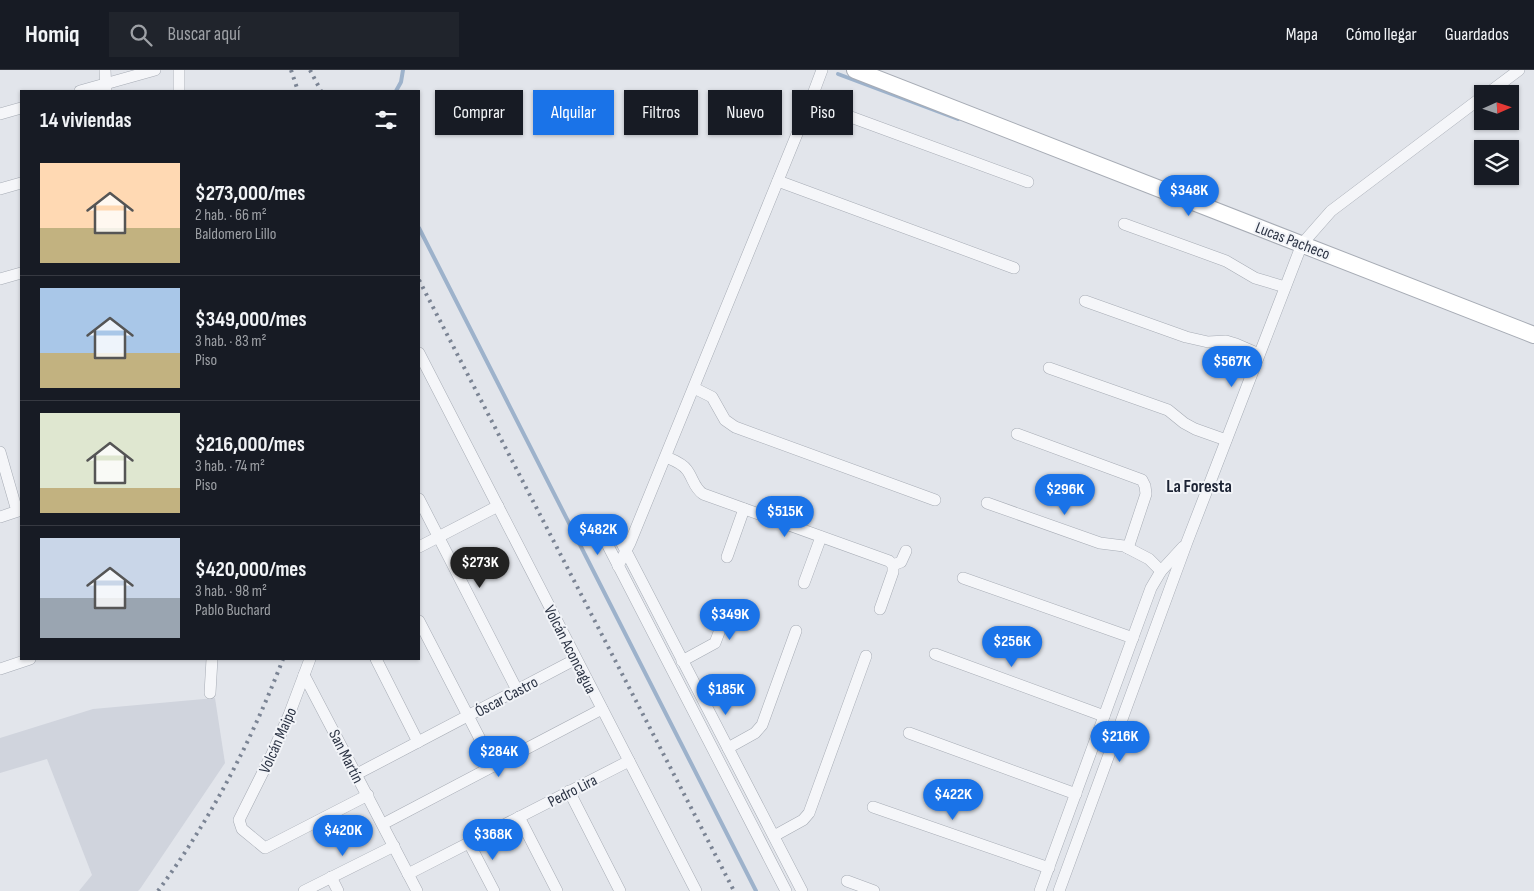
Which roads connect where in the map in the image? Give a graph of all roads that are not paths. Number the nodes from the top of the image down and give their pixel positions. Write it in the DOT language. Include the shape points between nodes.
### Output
graph roads {
  1 [pos="104,70"];
  2 [pos="155,70"];
  3 [pos="179,70"];
  4 [pos="822,70"];
  5 [pos="855,70"];
  6 [pos="1519,70"];
  7 [pos="1499,85"];
  8 [pos="106,88"];
  9 [pos="89,90"];
  10 [pos="179,90"];
  11 [pos="814,90"];
  12 [pos="1474,103"];
  13 [pos="20,108"];
  14 [pos="0,114"];
  15 [pos="853,118"];
  16 [pos="797,135"];
  17 [pos="778,181"];
  18 [pos="1028,182"];
  19 [pos="20,183"];
  20 [pos="0,189"];
  21 [pos="1124,224"];
  22 [pos="1302,244"];
  23 [pos="1014,268"];
  24 [pos="20,273"];
  25 [pos="0,278"];
  26 [pos="1285,287"];
  27 [pos="1085,301"];
  28 [pos="1534,335"];
  29 [pos="1259,354"];
  30 [pos="420,355"];
  31 [pos="1049,368"];
  32 [pos="694,388"];
  33 [pos="1017,434"];
  34 [pos="1226,440"];
  35 [pos="0,452"];
  36 [pos="666,457"];
  37 [pos="935,500"];
  38 [pos="420,501"];
  39 [pos="987,503"];
  40 [pos="498,506"];
  41 [pos="744,509"];
  42 [pos="19,510"];
  43 [pos="0,517"];
  44 [pos="614,528"];
  45 [pos="602,534"];
  46 [pos="438,537"];
  47 [pos="821,537"];
  48 [pos="1188,542"];
  49 [pos="420,546"];
  50 [pos="1128,548"];
  51 [pos="906,551"];
  52 [pos="626,553"];
  53 [pos="727,557"];
  54 [pos="893,565"];
  55 [pos="618,566"];
  56 [pos="1161,571"];
  57 [pos="963,578"];
  58 [pos="804,583"];
  59 [pos="729,606"];
  60 [pos="880,608"];
  61 [pos="420,623"];
  62 [pos="796,631"];
  63 [pos="1133,638"];
  64 [pos="935,654"];
  65 [pos="866,656"];
  66 [pos="576,659"];
  67 [pos="27,660"];
  68 [pos="212,660"];
  69 [pos="310,660"];
  70 [pos="377,660"];
  71 [pos="682,661"];
  72 [pos="0,669"];
  73 [pos="304,675"];
  74 [pos="517,690"];
  75 [pos="210,692"];
  76 [pos="602,709"];
  77 [pos="468,716"];
  78 [pos="1104,716"];
  79 [pos="909,733"];
  80 [pos="418,742"];
  81 [pos="728,748"];
  82 [pos="629,760"];
  83 [pos="494,766"];
  84 [pos="357,774"];
  85 [pos="569,792"];
  86 [pos="1076,794"];
  87 [pos="368,795"];
  88 [pos="873,807"];
  89 [pos="519,817"];
  90 [pos="383,824"];
  91 [pos="774,836"];
  92 [pos="469,843"];
  93 [pos="394,846"];
  94 [pos="1049,868"];
  95 [pos="408,874"];
  96 [pos="331,878"];
  97 [pos="847,881"];
  98 [pos="304,891"];
  99 [pos="338,891"];
  100 [pos="417,891"];
  101 [pos="494,891"];
  102 [pos="557,891"];
  103 [pos="620,891"];
  104 [pos="696,891"];
  105 [pos="786,891"];
  106 [pos="802,891"];
  107 [pos="874,891"];
  108 [pos="1040,891"];
  109 [pos="1059,891"];
  1 -- 8 [label="street"];
  2 -- 8 [label="street"];
  3 -- 10 [label="street"];
  4 -- 11 [label="street"];
  5 -- 22 [label="main road, Lucas Pacheco"];
  6 -- 7 [label="street"];
  8 -- 9 [label="street"];
  12 -- 22 [label="street" via="1331,211"];
  13 -- 14 [label="street"];
  15 -- 18 [label="street"];
  16 -- 17 [label="street"];
  17 -- 23 [label="street"];
  17 -- 32 [label="street"];
  19 -- 20 [label="street"];
  21 -- 26 [label="street" via="1226,261 1255,278"];
  22 -- 26 [label="street"];
  22 -- 28 [label="main road, Lucas Pacheco"];
  24 -- 25 [label="street"];
  26 -- 29 [label="street"];
  27 -- 29 [label="street" via="1186,338 1226,341"];
  29 -- 34 [label="street"];
  30 -- 40 [label="street, Volcán Aconcagua"];
  31 -- 34 [label="street" via="1168,410 1195,429"];
  32 -- 36 [label="street"];
  32 -- 37 [label="street" via="712,397 726,420 735,427"];
  33 -- 50 [label="street" via="1142,480 1146,494"];
  34 -- 48 [label="street"];
  35 -- 42 [label="street"];
  36 -- 41 [label="street" via="689,472 702,494"];
  36 -- 52 [label="street"];
  38 -- 46 [label="street"];
  39 -- 50 [label="street" via="1100,542"];
  40 -- 46 [label="street"];
  40 -- 66 [label="street, Volcán Aconcagua"];
  41 -- 47 [label="street"];
  41 -- 53 [label="street"];
  42 -- 43 [label="street"];
  44 -- 52 [label="street"];
  45 -- 55 [label="street"];
  46 -- 49 [label="street"];
  46 -- 74 [label="street"];
  47 -- 54 [label="street"];
  47 -- 58 [label="street"];
  48 -- 56 [label="street"];
  48 -- 109 [label="street"];
  50 -- 56 [label="street" via="1149,559"];
  51 -- 54 [label="street" via="901,562"];
  52 -- 55 [label="street"];
  52 -- 71 [label="street"];
  54 -- 60 [label="street"];
  55 -- 105 [label="street"];
  56 -- 63 [label="street" via="1151,588"];
  57 -- 63 [label="street"];
  59 -- 71 [label="street" via="715,643"];
  61 -- 77 [label="street"];
  62 -- 81 [label="street" via="762,725 755,733"];
  63 -- 78 [label="street"];
  64 -- 78 [label="street"];
  65 -- 91 [label="street" via="809,813"];
  66 -- 74 [label="street, Óscar Castro"];
  66 -- 76 [label="street, Volcán Aconcagua"];
  67 -- 72 [label="street"];
  68 -- 75 [label="street"];
  69 -- 73 [label="street, Volcán Maipo"];
  70 -- 80 [label="street"];
  71 -- 81 [label="street"];
  73 -- 84 [label="street, San Martín"];
  73 -- 87 [label="street, Volcán Maipo" via="272,754 239,820 242,829 265,848"];
  74 -- 77 [label="street, Óscar Castro"];
  76 -- 82 [label="street, Volcán Aconcagua"];
  76 -- 83 [label="street"];
  77 -- 80 [label="street, Óscar Castro"];
  77 -- 83 [label="street"];
  78 -- 86 [label="street"];
  79 -- 86 [label="street"];
  80 -- 84 [label="street, Óscar Castro"];
  81 -- 91 [label="street"];
  82 -- 85 [label="street, Pedro Lira"];
  82 -- 104 [label="street, Volcán Aconcagua"];
  83 -- 90 [label="street"];
  84 -- 87 [label="street, San Martín"];
  85 -- 89 [label="street, Pedro Lira"];
  85 -- 103 [label="street"];
  86 -- 94 [label="street"];
  87 -- 90 [label="street, San Martín"];
  88 -- 94 [label="street"];
  89 -- 92 [label="street, Pedro Lira"];
  89 -- 102 [label="street"];
  90 -- 93 [label="street, San Martín"];
  91 -- 106 [label="street"];
  92 -- 95 [label="street, Pedro Lira"];
  92 -- 101 [label="street"];
  93 -- 95 [label="street, San Martín"];
  93 -- 96 [label="street"];
  94 -- 108 [label="street"];
  95 -- 100 [label="street, San Martín"];
  96 -- 98 [label="street"];
  96 -- 99 [label="street"];
  97 -- 107 [label="street"];
}
